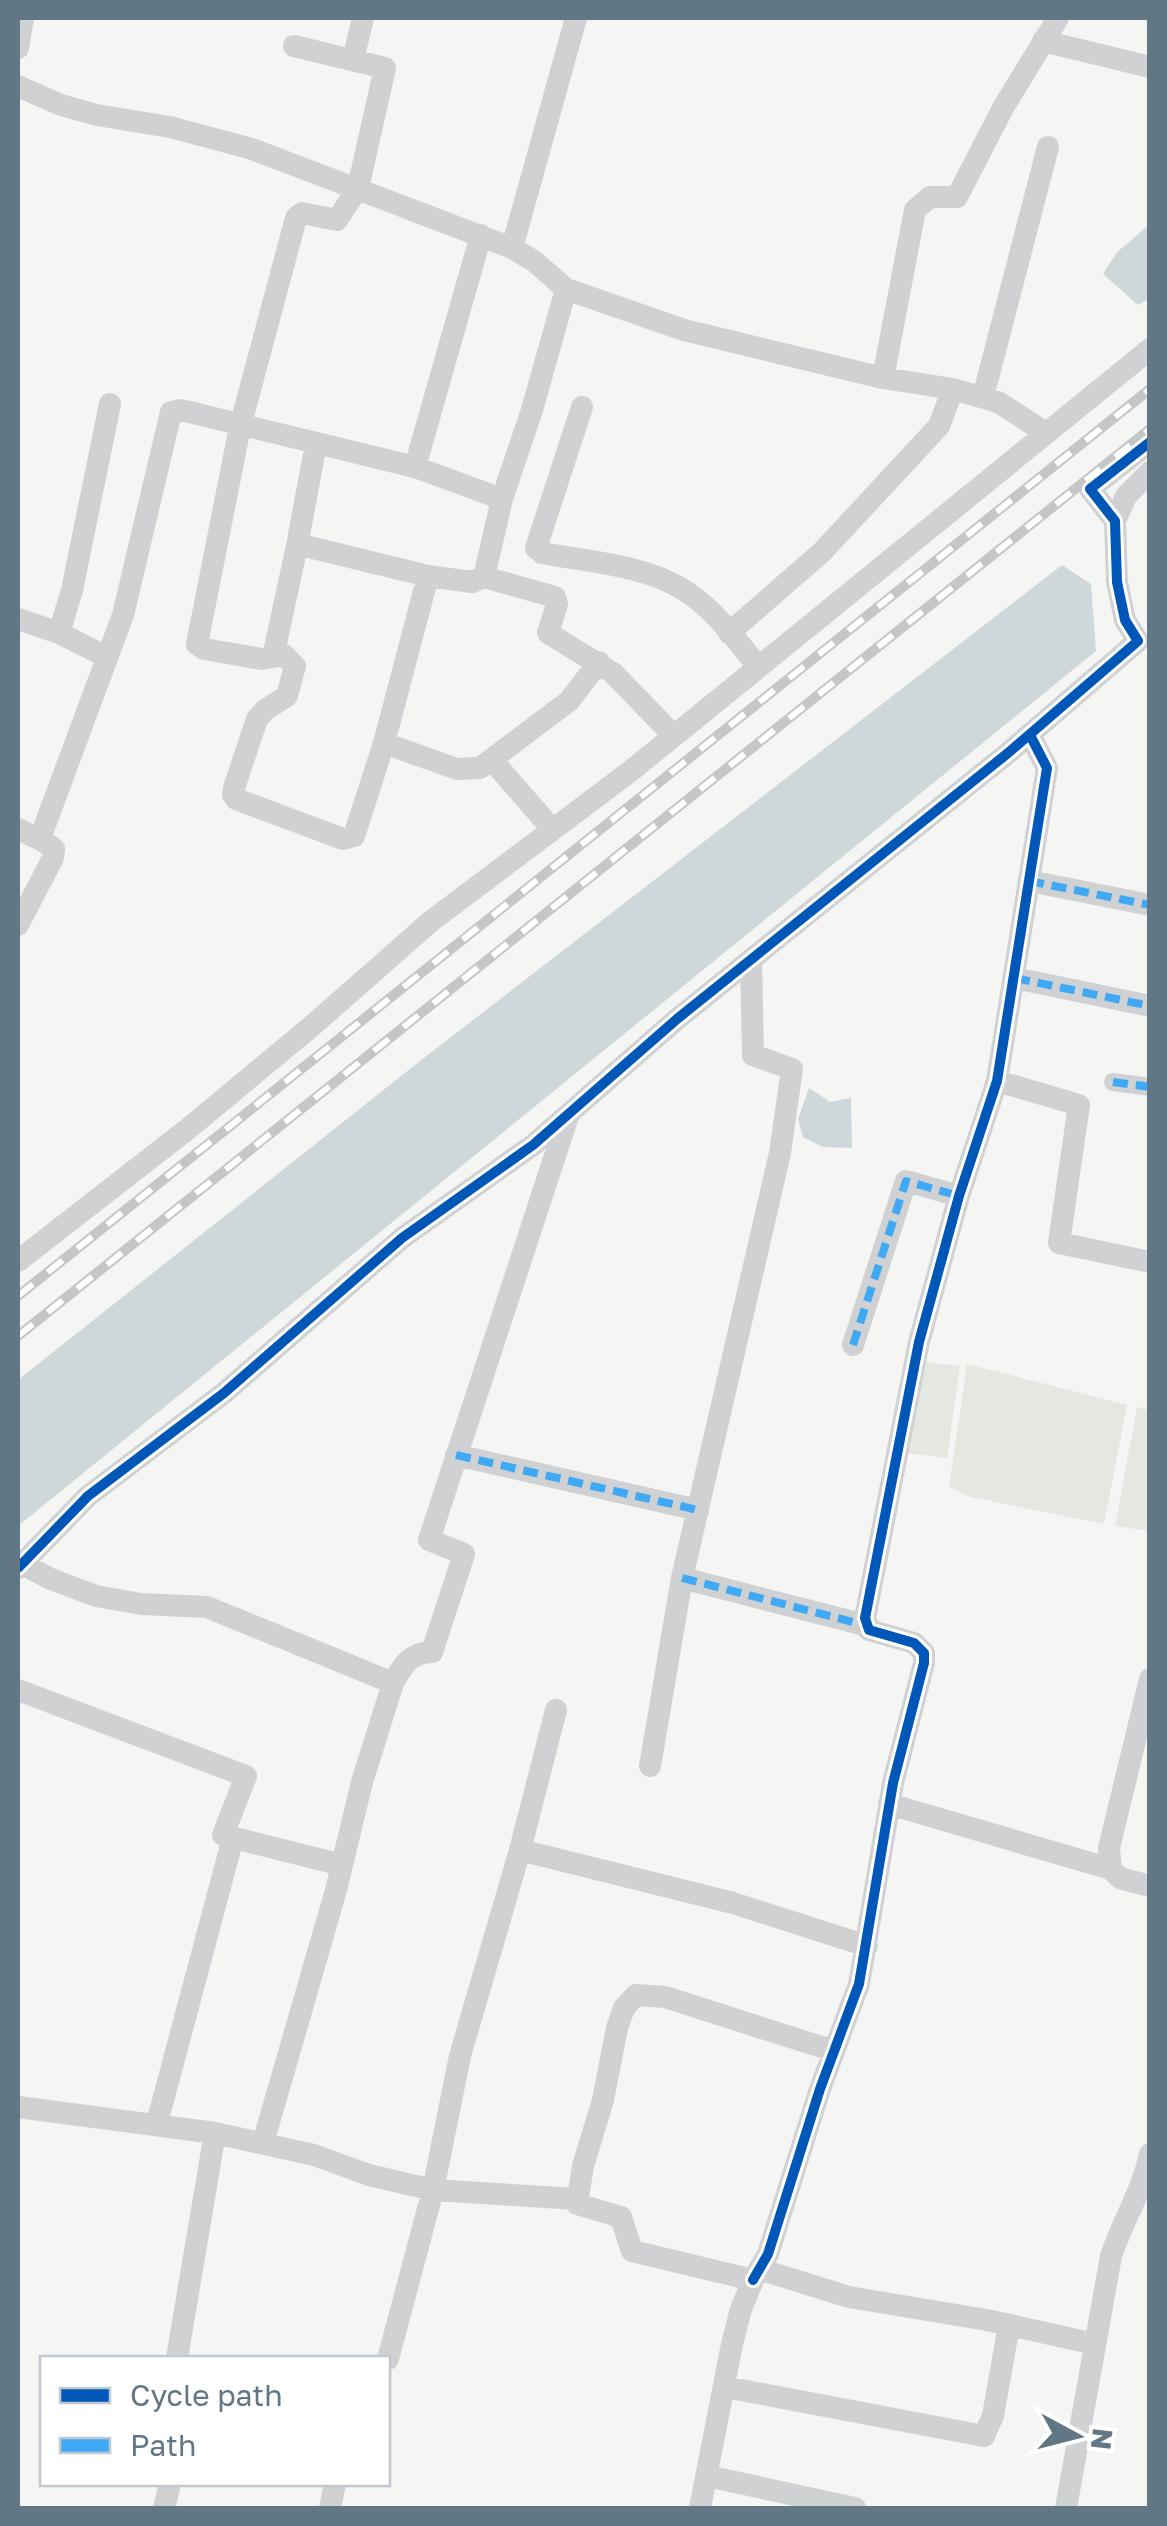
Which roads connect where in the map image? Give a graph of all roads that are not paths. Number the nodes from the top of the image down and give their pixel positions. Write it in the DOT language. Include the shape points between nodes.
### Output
graph roads {
  1 [pos="23,18"];
  2 [pos="362,18"];
  3 [pos="576,18"];
  4 [pos="1058,18"];
  5 [pos="1044,41"];
  6 [pos="294,46"];
  7 [pos="18,48"];
  8 [pos="353,60"];
  9 [pos="1150,67"];
  10 [pos="18,86"];
  11 [pos="1048,146"];
  12 [pos="358,188"];
  13 [pos="481,236"];
  14 [pos="512,248"];
  15 [pos="566,289"];
  16 [pos="1150,349"];
  17 [pos="883,378"];
  18 [pos="953,388"];
  19 [pos="982,397"];
  20 [pos="110,404"];
  21 [pos="582,407"];
  22 [pos="240,427"];
  23 [pos="1046,433"];
  24 [pos="1150,442"];
  25 [pos="316,444"];
  26 [pos="415,468"];
  27 [pos="1150,472"];
  28 [pos="502,499"];
  29 [pos="1115,521"];
  30 [pos="298,540"];
  31 [pos="428,576"];
  32 [pos="484,576"];
  33 [pos="18,619"];
  34 [pos="729,632"];
  35 [pos="59,633"];
  36 [pos="1144,643"];
  37 [pos="107,657"];
  38 [pos="273,657"];
  39 [pos="599,662"];
  40 [pos="759,667"];
  41 [pos="1030,734"];
  42 [pos="673,735"];
  43 [pos="384,744"];
  44 [pos="492,760"];
  45 [pos="18,829"];
  46 [pos="552,829"];
  47 [pos="44,841"];
  48 [pos="1029,881"];
  49 [pos="1150,905"];
  50 [pos="18,924"];
  51 [pos="751,959"];
  52 [pos="1015,978"];
  53 [pos="1150,1006"];
  54 [pos="996,1081"];
  55 [pos="1113,1082"];
  56 [pos="1150,1087"];
  57 [pos="568,1116"];
  58 [pos="959,1196"];
  59 [pos="18,1261"];
  60 [pos="1150,1262"];
  61 [pos="853,1345"];
  62 [pos="456,1454"];
  63 [pos="698,1510"];
  64 [pos="20,1566"];
  65 [pos="682,1578"];
  66 [pos="865,1625"];
  67 [pos="1150,1679"];
  68 [pos="393,1683"];
  69 [pos="18,1690"];
  70 [pos="556,1710"];
  71 [pos="650,1766"];
  72 [pos="890,1804"];
  73 [pos="234,1838"];
  74 [pos="520,1850"];
  75 [pos="342,1865"];
  76 [pos="1111,1869"];
  77 [pos="1150,1886"];
  78 [pos="867,1946"];
  79 [pos="834,2051"];
  80 [pos="18,2107"];
  81 [pos="157,2123"];
  82 [pos="215,2132"];
  83 [pos="262,2143"];
  84 [pos="1150,2154"];
  85 [pos="433,2190"];
  86 [pos="577,2199"];
  87 [pos="756,2274"];
  88 [pos="1009,2325"];
  89 [pos="1095,2344"];
  90 [pos="177,2356"];
  91 [pos="389,2356"];
  92 [pos="725,2387"];
  93 [pos="708,2476"];
  94 [pos="700,2508"];
  95 [pos="855,2508"];
  96 [pos="1066,2508"];
  1 -- 7 [label="street"];
  2 -- 8 [label="street"];
  3 -- 14 [label="street"];
  4 -- 5 [label="street"];
  5 -- 9 [label="street"];
  5 -- 17 [label="street" via="957,197 930,197 915,210"];
  6 -- 8 [label="street"];
  8 -- 12 [label="street" via="385,68"];
  10 -- 12 [label="street" via="97,115 211,136"];
  11 -- 19 [label="street"];
  12 -- 13 [label="street"];
  12 -- 22 [label="street" via="337,220 302,213 296,218"];
  13 -- 14 [label="street"];
  13 -- 26 [label="street"];
  14 -- 15 [label="street"];
  15 -- 17 [label="street" via="684,330"];
  15 -- 28 [label="street"];
  16 -- 23 [label="street"];
  17 -- 18 [label="street"];
  18 -- 19 [label="street"];
  18 -- 34 [label="street" via="926,440 822,552"];
  19 -- 23 [label="street"];
  20 -- 35 [label="street"];
  21 -- 34 [label="street" via="536,548 662,578"];
  22 -- 25 [label="street"];
  22 -- 37 [label="street" via="171,412 133,581"];
  22 -- 38 [label="street" via="196,644"];
  23 -- 40 [label="street"];
  24 -- 29 [label="street" via="1090,489"];
  25 -- 26 [label="street"];
  25 -- 30 [label="street"];
  26 -- 28 [label="street"];
  27 -- 29 [label="street" via="1126,496"];
  28 -- 32 [label="street"];
  29 -- 36 [label="street" via="1126,620"];
  30 -- 31 [label="street"];
  30 -- 38 [label="street"];
  31 -- 32 [label="street" via="472,582"];
  31 -- 43 [label="street"];
  32 -- 39 [label="street" via="555,597 548,633"];
  33 -- 35 [label="street"];
  34 -- 40 [label="street"];
  35 -- 37 [label="street"];
  36 -- 41 [label="street"];
  37 -- 47 [label="street" via="43,828"];
  38 -- 43 [label="street" via="290,658 295,673 287,696 258,719 236,799 349,839"];
  39 -- 42 [label="street"];
  39 -- 44 [label="street" via="570,701"];
  40 -- 42 [label="street"];
  41 -- 48 [label="street" via="1047,768"];
  41 -- 51 [label="street"];
  42 -- 46 [label="street"];
  43 -- 44 [label="street" via="457,770"];
  44 -- 46 [label="street"];
  45 -- 47 [label="street"];
  46 -- 59 [label="street"];
  47 -- 50 [label="street" via="54,849 53,858"];
  48 -- 49 [label="street"];
  48 -- 52 [label="street"];
  51 -- 57 [label="street"];
  51 -- 63 [label="street" via="752,1055 792,1068 780,1153"];
  52 -- 53 [label="street"];
  52 -- 54 [label="street"];
  54 -- 58 [label="street"];
  54 -- 60 [label="street" via="1078,1105 1059,1243"];
  55 -- 56 [label="street"];
  57 -- 62 [label="street"];
  57 -- 64 [label="street" via="402,1238 224,1393 88,1496"];
  58 -- 61 [label="street" via="906,1181"];
  58 -- 66 [label="street" via="919,1342"];
  62 -- 63 [label="street"];
  62 -- 68 [label="street" via="430,1540 464,1554 432,1652 420,1652 402,1666"];
  63 -- 65 [label="street"];
  64 -- 68 [label="street" via="96,1596 206,1608"];
  65 -- 66 [label="street"];
  65 -- 71 [label="street"];
  66 -- 72 [label="street" via="914,1643 924,1654"];
  67 -- 76 [label="street" via="1109,1848"];
  68 -- 75 [label="street"];
  69 -- 73 [label="street" via="246,1776 223,1835"];
  70 -- 74 [label="street"];
  72 -- 76 [label="street"];
  72 -- 78 [label="street"];
  73 -- 75 [label="street"];
  73 -- 81 [label="street"];
  74 -- 78 [label="street" via="734,1903"];
  74 -- 85 [label="street" via="460,2056"];
  75 -- 83 [label="street"];
  76 -- 77 [label="street"];
  78 -- 79 [label="street"];
  79 -- 86 [label="street" via="666,1997 636,1995 617,2028"];
  79 -- 87 [label="street"];
  80 -- 81 [label="street"];
  81 -- 82 [label="street"];
  82 -- 83 [label="street"];
  82 -- 90 [label="street"];
  83 -- 85 [label="street"];
  84 -- 89 [label="street" via="1111,2256"];
  85 -- 86 [label="street"];
  85 -- 91 [label="street"];
  86 -- 87 [label="street" via="585,2208 621,2217 632,2251"];
  87 -- 88 [label="street"];
  87 -- 92 [label="street" via="741,2309"];
  88 -- 89 [label="street"];
  88 -- 92 [label="street" via="984,2436"];
  89 -- 96 [label="street"];
  92 -- 93 [label="street"];
  93 -- 94 [label="street"];
  93 -- 95 [label="street"];
}
